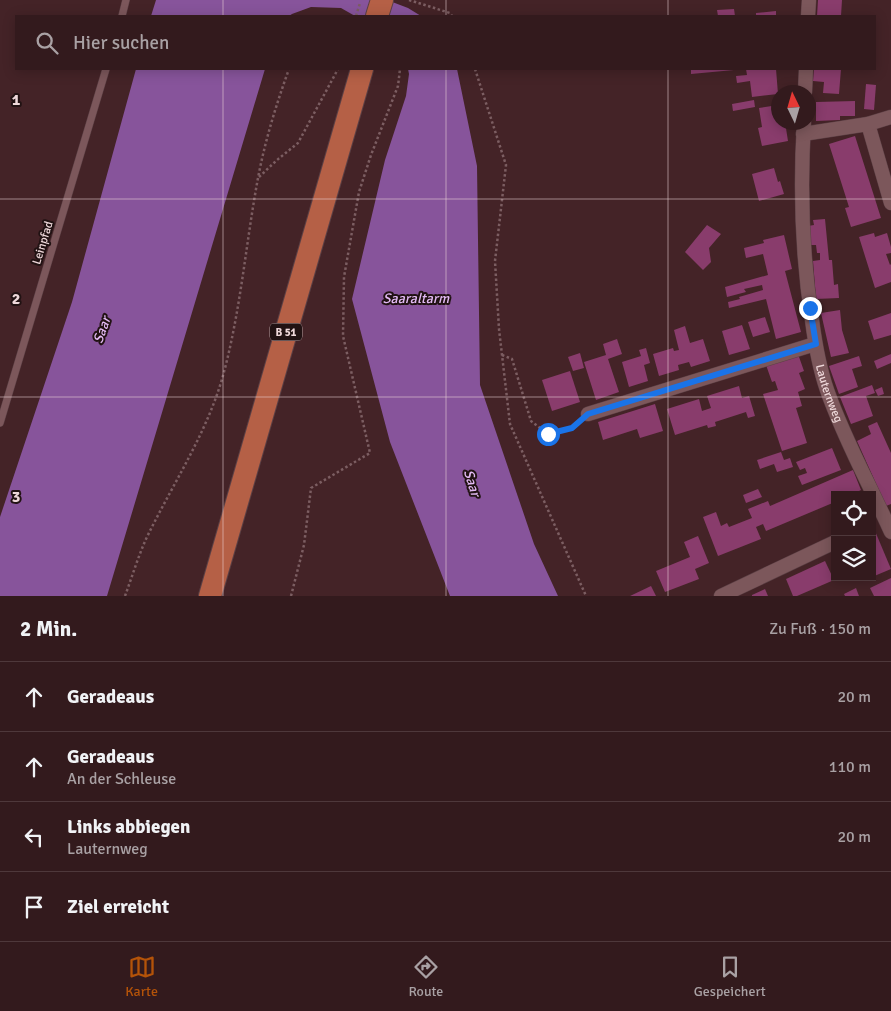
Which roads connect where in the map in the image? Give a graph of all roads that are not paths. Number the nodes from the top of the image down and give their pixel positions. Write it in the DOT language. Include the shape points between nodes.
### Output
graph roads {
  1 [pos="126,0"];
  2 [pos="382,0"];
  3 [pos="809,0"];
  4 [pos="122,15"];
  5 [pos="377,15"];
  6 [pos="808,15"];
  7 [pos="106,70"];
  8 [pos="362,70"];
  9 [pos="806,70"];
  10 [pos="805,85"];
  11 [pos="891,117"];
  12 [pos="868,124"];
  13 [pos="816,127"];
  14 [pos="803,130"];
  15 [pos="891,203"];
  16 [pos="816,344"];
  17 [pos="588,414"];
  18 [pos="0,423"];
  19 [pos="878,521"];
  20 [pos="891,532"];
  21 [pos="831,544"];
  22 [pos="729,594"];
  23 [pos="210,596"];
  1 -- 4 [label="lane"];
  2 -- 5 [label="main road"];
  3 -- 6 [label="street"];
  7 -- 18 [label="lane, Leinpfad"];
  8 -- 23 [label="main road, B 51"];
  9 -- 10 [label="street"];
  11 -- 12 [label="street"];
  12 -- 13 [label="street"];
  12 -- 15 [label="street"];
  14 -- 16 [label="street, Lauternweg" via="804,253"];
  16 -- 17 [label="street"];
  16 -- 19 [label="street, Lauternweg" via="827,389"];
  19 -- 20 [label="street, Lauternweg"];
  21 -- 22 [label="street"];
}
